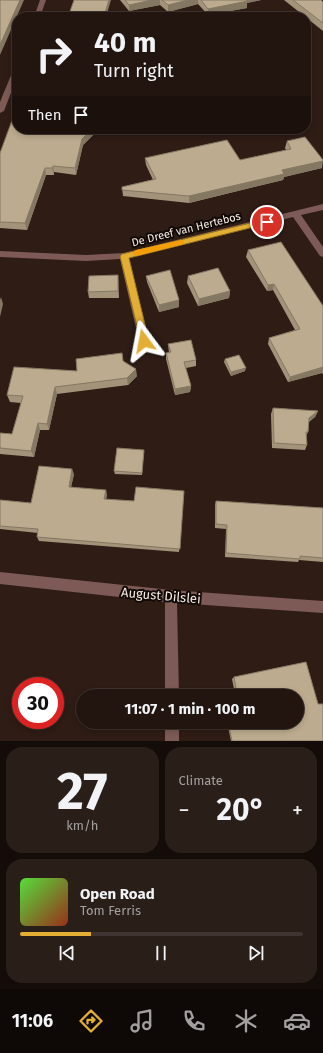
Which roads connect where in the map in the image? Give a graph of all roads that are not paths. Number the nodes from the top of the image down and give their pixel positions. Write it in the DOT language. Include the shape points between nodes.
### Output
graph roads {
  1 [pos="43,0"];
  2 [pos="39,12"];
  3 [pos="12,81"];
  4 [pos="0,111"];
  5 [pos="323,207"];
  6 [pos="296,214"];
  7 [pos="0,254"];
  8 [pos="323,254"];
  9 [pos="124,256"];
  10 [pos="144,341"];
  11 [pos="0,578"];
  12 [pos="171,596"];
  13 [pos="323,608"];
  14 [pos="172,689"];
  15 [pos="172,729"];
  16 [pos="172,741"];
  1 -- 2 [label="street"];
  3 -- 4 [label="street"];
  5 -- 6 [label="street, De Dreef van Hertebos"];
  6 -- 8 [label="street"];
  6 -- 9 [label="street, De Dreef van Hertebos"];
  7 -- 9 [label="street, De Dreef van Hertebos" via="86,258"];
  9 -- 10 [label="street, De Dreef van Hertebos"];
  11 -- 12 [label="street, August Dilslei"];
  12 -- 13 [label="street, August Dilslei"];
  12 -- 14 [label="street"];
  15 -- 16 [label="street"];
}
